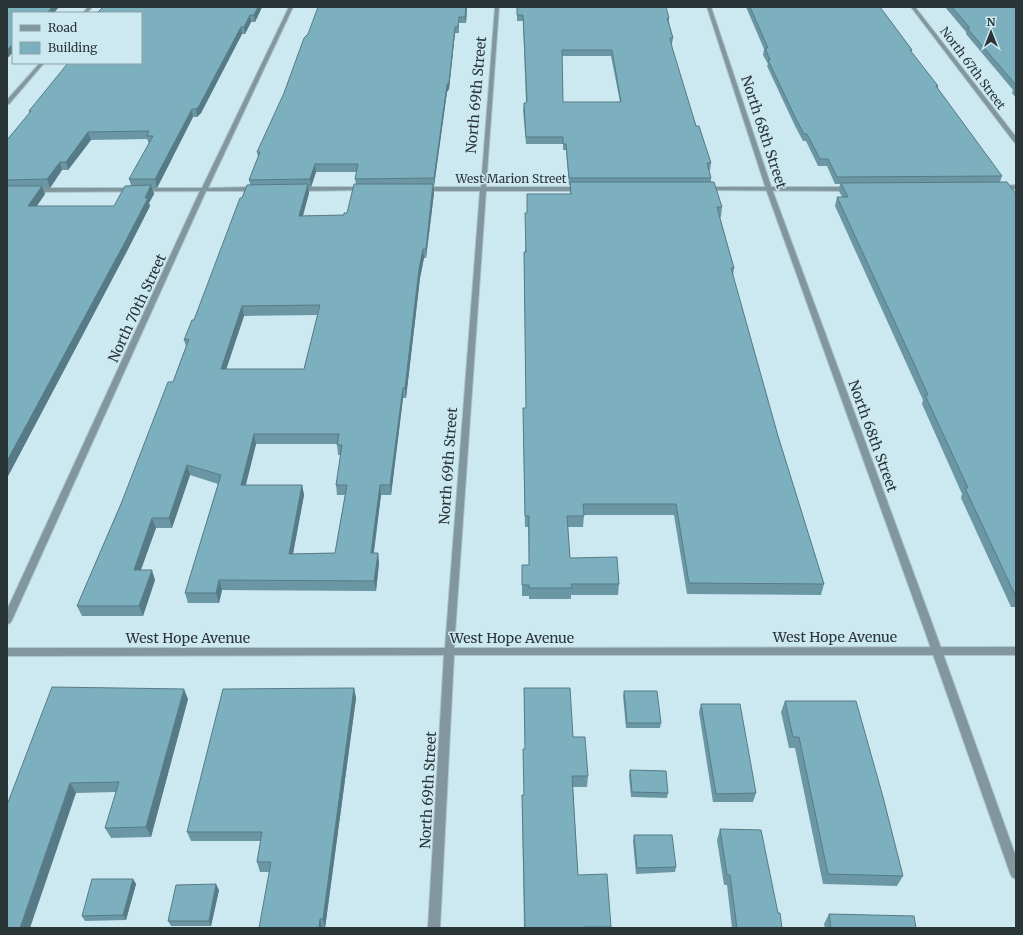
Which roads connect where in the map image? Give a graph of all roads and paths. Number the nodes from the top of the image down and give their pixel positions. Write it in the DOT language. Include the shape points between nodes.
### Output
graph roads {
  1 [pos="291,7"];
  2 [pos="497,7"];
  3 [pos="709,7"];
  4 [pos="913,7"];
  5 [pos="41,64"];
  6 [pos="7,103"];
  7 [pos="1016,141"];
  8 [pos="1016,187"];
  9 [pos="992,188"];
  10 [pos="204,189"];
  11 [pos="258,189"];
  12 [pos="290,189"];
  13 [pos="367,189"];
  14 [pos="420,189"];
  15 [pos="482,189"];
  16 [pos="590,189"];
  17 [pos="698,189"];
  18 [pos="768,189"];
  19 [pos="858,189"];
  20 [pos="31,190"];
  21 [pos="7,620"];
  22 [pos="938,651"];
  23 [pos="1016,651"];
  24 [pos="7,652"];
  25 [pos="449,652"];
  26 [pos="1016,873"];
  27 [pos="434,928"];
  1 -- 10 [label="street, North 70th Street"];
  2 -- 15 [label="street, North 69th Street"];
  3 -- 18 [label="street, North 68th Street"];
  4 -- 7 [label="street, North 67th Street"];
  5 -- 6 [label="street"];
  8 -- 9 [label="street"];
  10 -- 11 [label="street"];
  10 -- 20 [label="street"];
  10 -- 21 [label="street, North 70th Street"];
  12 -- 13 [label="street"];
  14 -- 15 [label="street, West Marion Street"];
  15 -- 16 [label="street, West Marion Street"];
  15 -- 25 [label="street, North 69th Street"];
  17 -- 18 [label="street"];
  18 -- 19 [label="street"];
  18 -- 22 [label="street, North 68th Street"];
  22 -- 23 [label="street, West Hope Avenue"];
  22 -- 25 [label="street, West Hope Avenue"];
  22 -- 26 [label="street, North 68th Street"];
  24 -- 25 [label="street, West Hope Avenue"];
  25 -- 27 [label="street, North 69th Street"];
}
